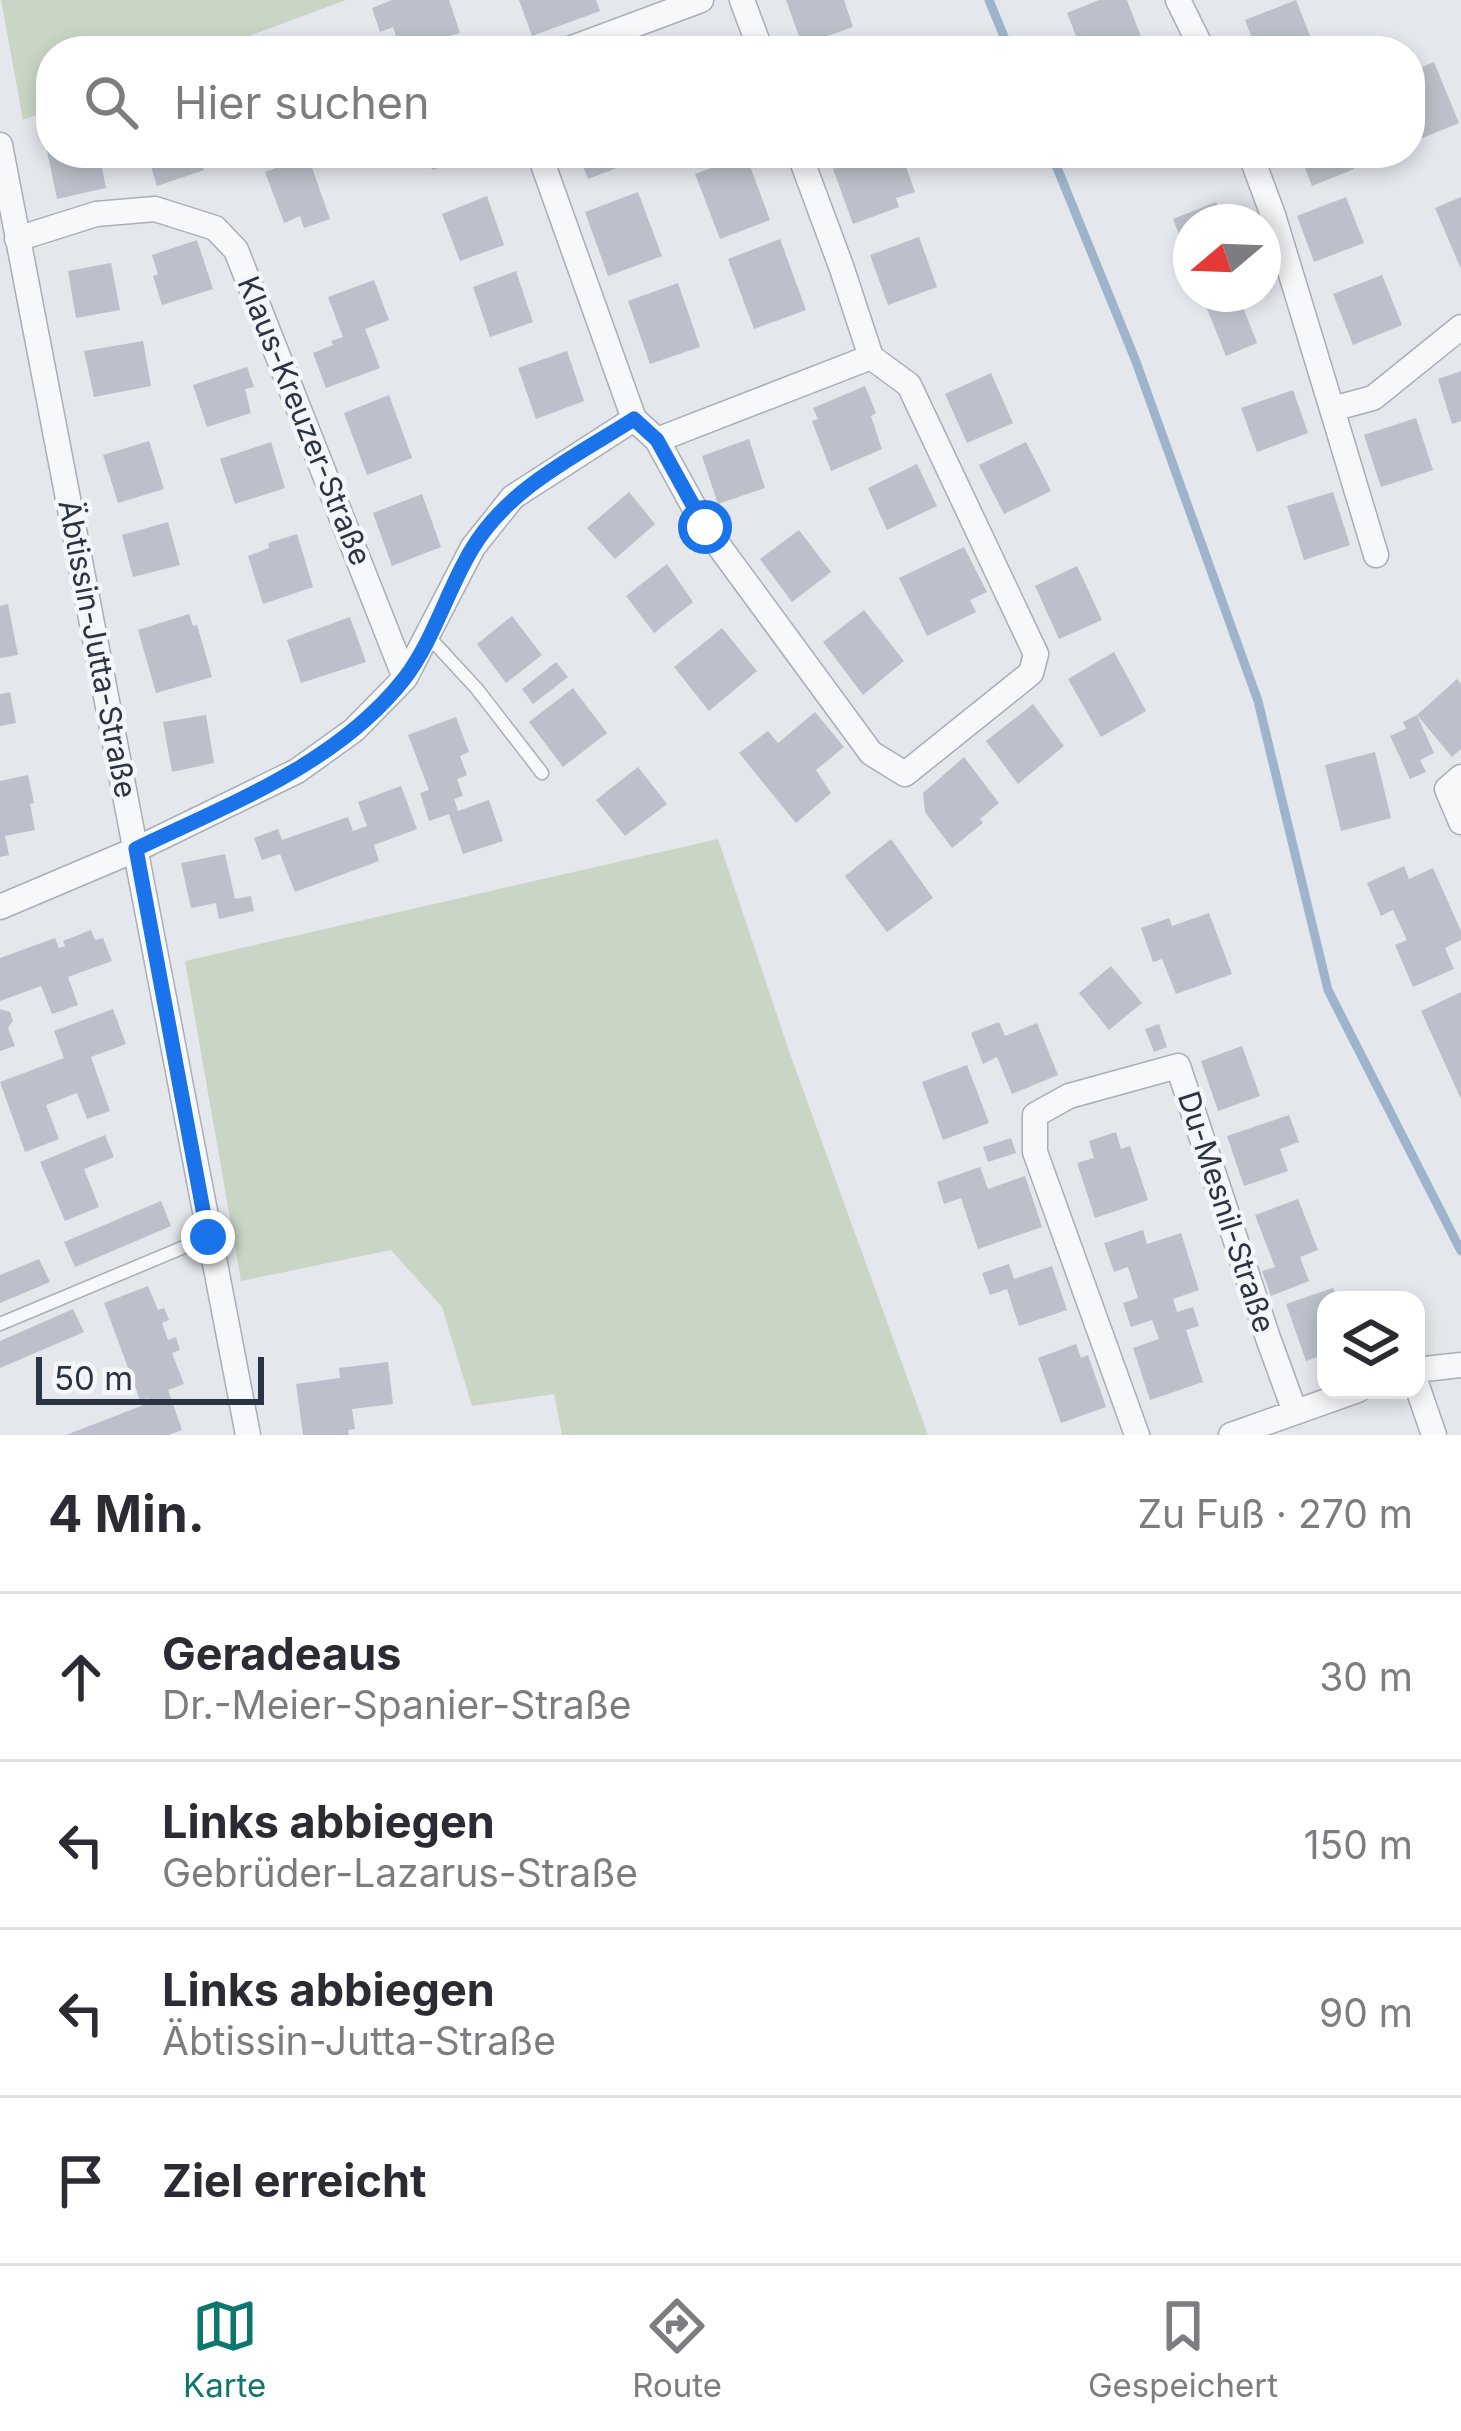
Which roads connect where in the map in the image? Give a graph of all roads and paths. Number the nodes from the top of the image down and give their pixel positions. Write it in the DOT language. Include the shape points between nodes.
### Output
graph roads {
  1 [pos="701,0"];
  2 [pos="742,0"];
  3 [pos="1178,0"];
  4 [pos="604,36"];
  5 [pos="755,36"];
  6 [pos="1196,36"];
  7 [pos="0,145"];
  8 [pos="543,168"];
  9 [pos="804,168"];
  10 [pos="1256,168"];
  11 [pos="17,239"];
  12 [pos="1461,327"];
  13 [pos="871,357"];
  14 [pos="1332,409"];
  15 [pos="634,419"];
  16 [pos="657,440"];
  17 [pos="1376,555"];
  18 [pos="428,636"];
  19 [pos="405,678"];
  20 [pos="542,773"];
  21 [pos="1461,777"];
  22 [pos="1461,822"];
  23 [pos="136,849"];
  24 [pos="0,907"];
  25 [pos="208,1237"];
  26 [pos="0,1324"];
  27 [pos="1461,1365"];
  28 [pos="1425,1369"];
  29 [pos="1332,1399"];
  30 [pos="1422,1399"];
  31 [pos="1295,1412"];
  32 [pos="1264,1429"];
  33 [pos="248,1435"];
  34 [pos="1137,1435"];
  35 [pos="1231,1435"];
  36 [pos="1434,1435"];
  1 -- 4 [label="street"];
  2 -- 5 [label="street"];
  3 -- 6 [label="street"];
  7 -- 11 [label="street, Äbtissin-Jutta-Straße"];
  8 -- 15 [label="street"];
  9 -- 13 [label="street"];
  10 -- 14 [label="street"];
  11 -- 19 [label="street, Klaus-Kreuzer-Straße" via="96,214 155,208 215,228 236,250"];
  11 -- 23 [label="street, Äbtissin-Jutta-Straße"];
  12 -- 14 [label="street" via="1373,398"];
  13 -- 16 [label="street"];
  13 -- 16 [label="street" via="909,385 1036,654 1030,673 905,774 871,753 843,716 705,527"];
  14 -- 17 [label="street"];
  15 -- 16 [label="street"];
  15 -- 18 [label="street" via="513,497 473,547"];
  18 -- 19 [label="street"];
  18 -- 20 [label="lane"];
  19 -- 23 [label="street" via="354,730 297,771"];
  21 -- 22 [label="street" via="1447,789"];
  23 -- 24 [label="street"];
  23 -- 25 [label="street, Äbtissin-Jutta-Straße"];
  25 -- 26 [label="lane"];
  25 -- 33 [label="street, Äbtissin-Jutta-Straße"];
  27 -- 28 [label="street"];
  29 -- 31 [label="street"];
  30 -- 36 [label="street"];
  31 -- 32 [label="street"];
  31 -- 34 [label="street, Du-Mesnil-Straße" via="1178,1066 1070,1096 1036,1115 1035,1152"];
  32 -- 35 [label="street"];
}
